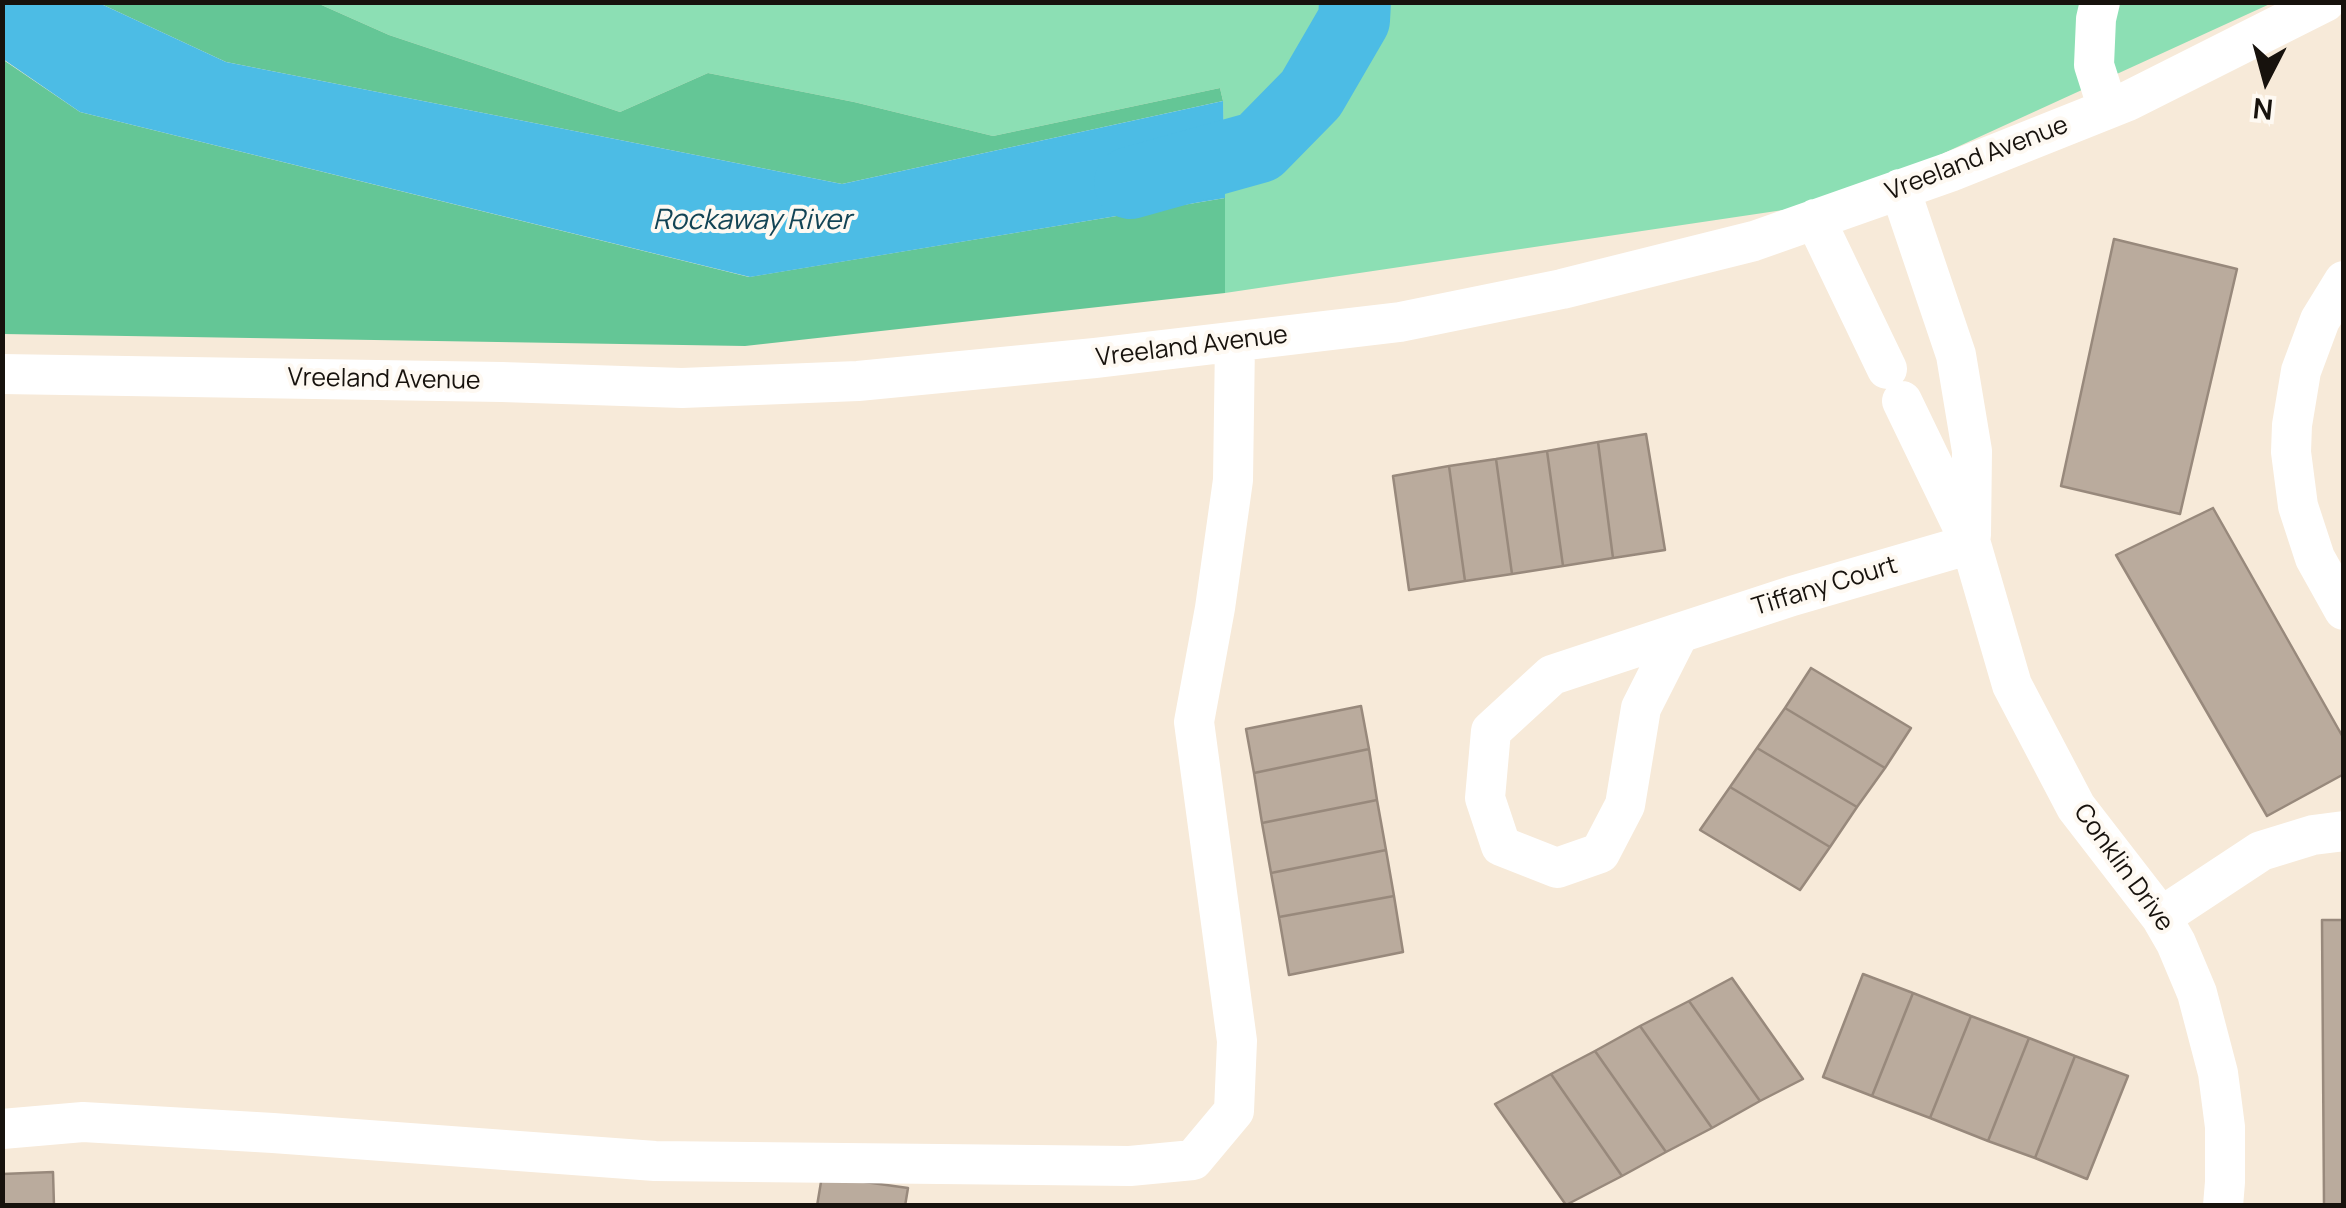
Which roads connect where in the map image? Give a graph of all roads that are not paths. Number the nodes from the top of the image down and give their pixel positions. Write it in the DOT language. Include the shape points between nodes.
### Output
graph roads {
  1 [pos="2100,2"];
  2 [pos="2325,2"];
  3 [pos="2108,109"];
  4 [pos="1900,190"];
  5 [pos="1815,219"];
  6 [pos="2344,281"];
  7 [pos="1235,342"];
  8 [pos="2,374"];
  9 [pos="1971,544"];
  10 [pos="2344,610"];
  11 [pos="1679,632"];
  12 [pos="2344,831"];
  13 [pos="2161,918"];
  14 [pos="2,1129"];
  15 [pos="2223,1206"];
  1 -- 3 [label="street" via="2094,65"];
  2 -- 3 [label="street, Vreeland Avenue"];
  3 -- 4 [label="street, Vreeland Avenue"];
  4 -- 5 [label="street, Vreeland Avenue"];
  4 -- 9 [label="street, Conklin Drive" via="1956,355 1972,450"];
  5 -- 7 [label="street, Vreeland Avenue" via="1562,289 1400,322"];
  5 -- 9 [label="street, Conklin Drive"];
  6 -- 10 [label="street" via="2301,371 2291,452 2298,506 2315,558"];
  7 -- 8 [label="street, Vreeland Avenue" via="858,381 682,388"];
  7 -- 14 [label="street" via="1233,480 1194,722 1237,1041 1234,1111 1193,1160 1130,1166 654,1162 83,1122"];
  9 -- 11 [label="street, Tiffany Court"];
  9 -- 13 [label="street, Conklin Drive" via="2012,685 2076,807"];
  11 -- 11 [label="street, Tiffany Court" via="1552,675 1491,731 1485,798 1501,846 1557,868 1600,853 1625,805 1641,708"];
  12 -- 13 [label="street" via="2261,851"];
  13 -- 15 [label="street, Conklin Drive" via="2198,993 2218,1073"];
}
